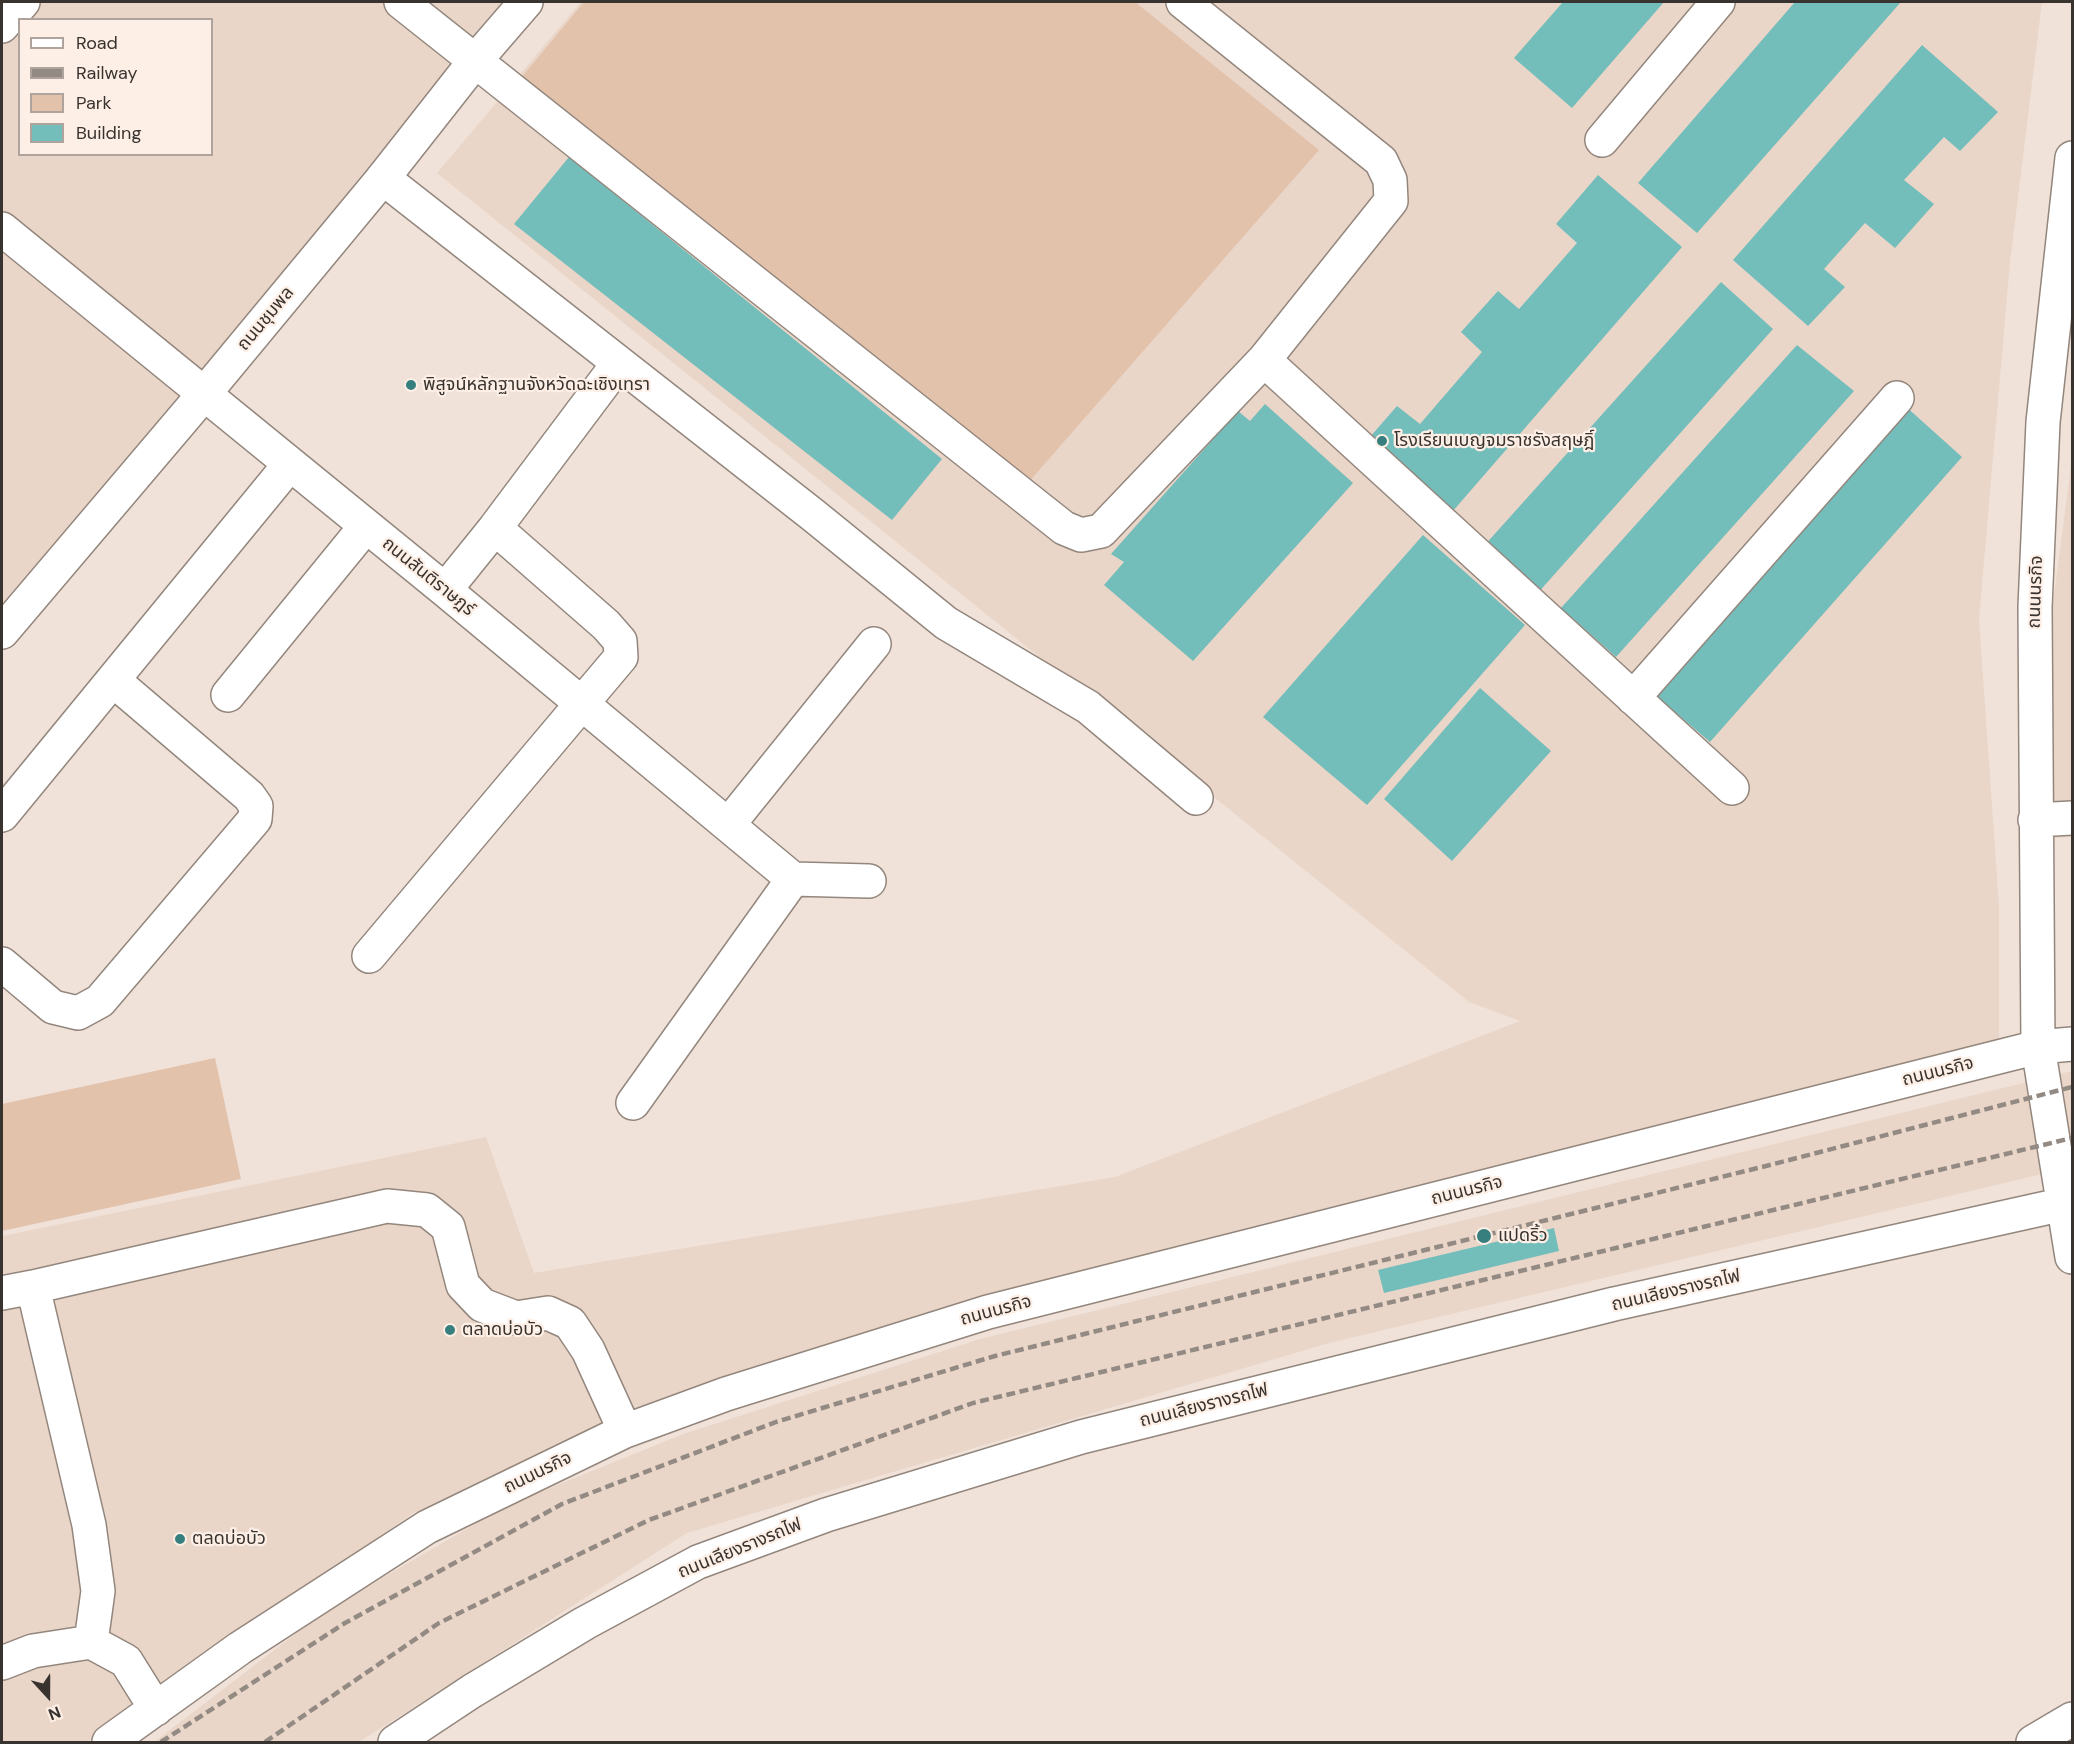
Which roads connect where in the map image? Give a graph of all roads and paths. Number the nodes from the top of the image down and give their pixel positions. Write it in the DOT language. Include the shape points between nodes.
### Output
graph roads {
  1 [pos="23,2"];
  2 [pos="401,2"];
  3 [pos="526,2"];
  4 [pos="1183,2"];
  5 [pos="1718,2"];
  6 [pos="2,26"];
  7 [pos="475,61"];
  8 [pos="1602,140"];
  9 [pos="2073,158"];
  10 [pos="382,178"];
  11 [pos="2,229"];
  12 [pos="1264,360"];
  13 [pos="618,364"];
  14 [pos="204,394"];
  15 [pos="1897,398"];
  16 [pos="290,464"];
  17 [pos="366,526"];
  18 [pos="495,528"];
  19 [pos="445,590"];
  20 [pos="2,632"];
  21 [pos="874,644"];
  22 [pos="113,680"];
  23 [pos="228,695"];
  24 [pos="1633,698"];
  25 [pos="582,703"];
  26 [pos="1732,788"];
  27 [pos="1196,798"];
  28 [pos="2,815"];
  29 [pos="2073,818"];
  30 [pos="2035,820"];
  31 [pos="728,825"];
  32 [pos="793,879"];
  33 [pos="869,881"];
  34 [pos="369,956"];
  35 [pos="2,964"];
  36 [pos="2073,1044"];
  37 [pos="2038,1047"];
  38 [pos="633,1103"];
  39 [pos="2064,1204"];
  40 [pos="2073,1257"];
  41 [pos="33,1287"];
  42 [pos="2,1293"];
  43 [pos="625,1431"];
  44 [pos="91,1642"];
  45 [pos="2,1663"];
  46 [pos="156,1709"];
  47 [pos="2073,1719"];
  48 [pos="109,1743"];
  49 [pos="395,1743"];
  50 [pos="2032,1743"];
  1 -- 6 [label="street"];
  2 -- 7 [label="street"];
  3 -- 7 [label="street, ถนนชุมพล"];
  4 -- 12 [label="street" via="1381,161 1390,180 1391,201"];
  5 -- 8 [label="street"];
  7 -- 10 [label="street, ถนนชุมพล"];
  7 -- 12 [label="street" via="1064,528 1081,535 1101,531"];
  9 -- 30 [label="street, ถนนนรกิจ" via="2043,422 2035,607"];
  10 -- 13 [label="street"];
  10 -- 14 [label="street, ถนนชุมพล"];
  11 -- 14 [label="street, ถนนสันติราษฎร์"];
  12 -- 24 [label="street"];
  13 -- 18 [label="street"];
  13 -- 27 [label="street" via="946,623 1088,707"];
  14 -- 16 [label="street, ถนนสันติราษฎร์"];
  14 -- 20 [label="street, ถนนชุมพล"];
  15 -- 24 [label="street"];
  16 -- 17 [label="street, ถนนสันติราษฎร์"];
  16 -- 22 [label="street"];
  17 -- 19 [label="street, ถนนสันติราษฎร์"];
  17 -- 23 [label="street"];
  18 -- 19 [label="street"];
  18 -- 25 [label="street" via="620,641 621,657"];
  19 -- 25 [label="street, ถนนสันติราษฎร์"];
  21 -- 31 [label="street"];
  22 -- 28 [label="street"];
  22 -- 35 [label="street" via="249,796 256,806 255,819 100,1001 78,1013 53,1007"];
  24 -- 26 [label="street"];
  25 -- 31 [label="street, ถนนสันติราษฎร์"];
  25 -- 34 [label="street"];
  29 -- 30 [label="street"];
  30 -- 37 [label="street, ถนนนรกิจ"];
  31 -- 32 [label="street, ถนนสันติราษฎร์"];
  32 -- 33 [label="street"];
  32 -- 38 [label="street"];
  36 -- 37 [label="street"];
  37 -- 39 [label="street"];
  37 -- 43 [label="street, ถนนนรกิจ" via="988,1312"];
  39 -- 40 [label="street"];
  39 -- 49 [label="street, ถนนเลียงรางรถไฟ" via="1614,1305 1081,1437 826,1515 698,1562 585,1623"];
  41 -- 42 [label="street"];
  41 -- 43 [label="street" via="387,1206 427,1210 448,1227 463,1285 482,1305 516,1318 548,1313 570,1323 588,1350"];
  41 -- 44 [label="street" via="89,1525 98,1591"];
  43 -- 46 [label="street, ถนนนรกิจ" via="427,1527 240,1648"];
  44 -- 45 [label="street" via="33,1651"];
  44 -- 46 [label="street" via="126,1661"];
  46 -- 48 [label="street, ถนนนรกิจ"];
  47 -- 50 [label="street"];
}
